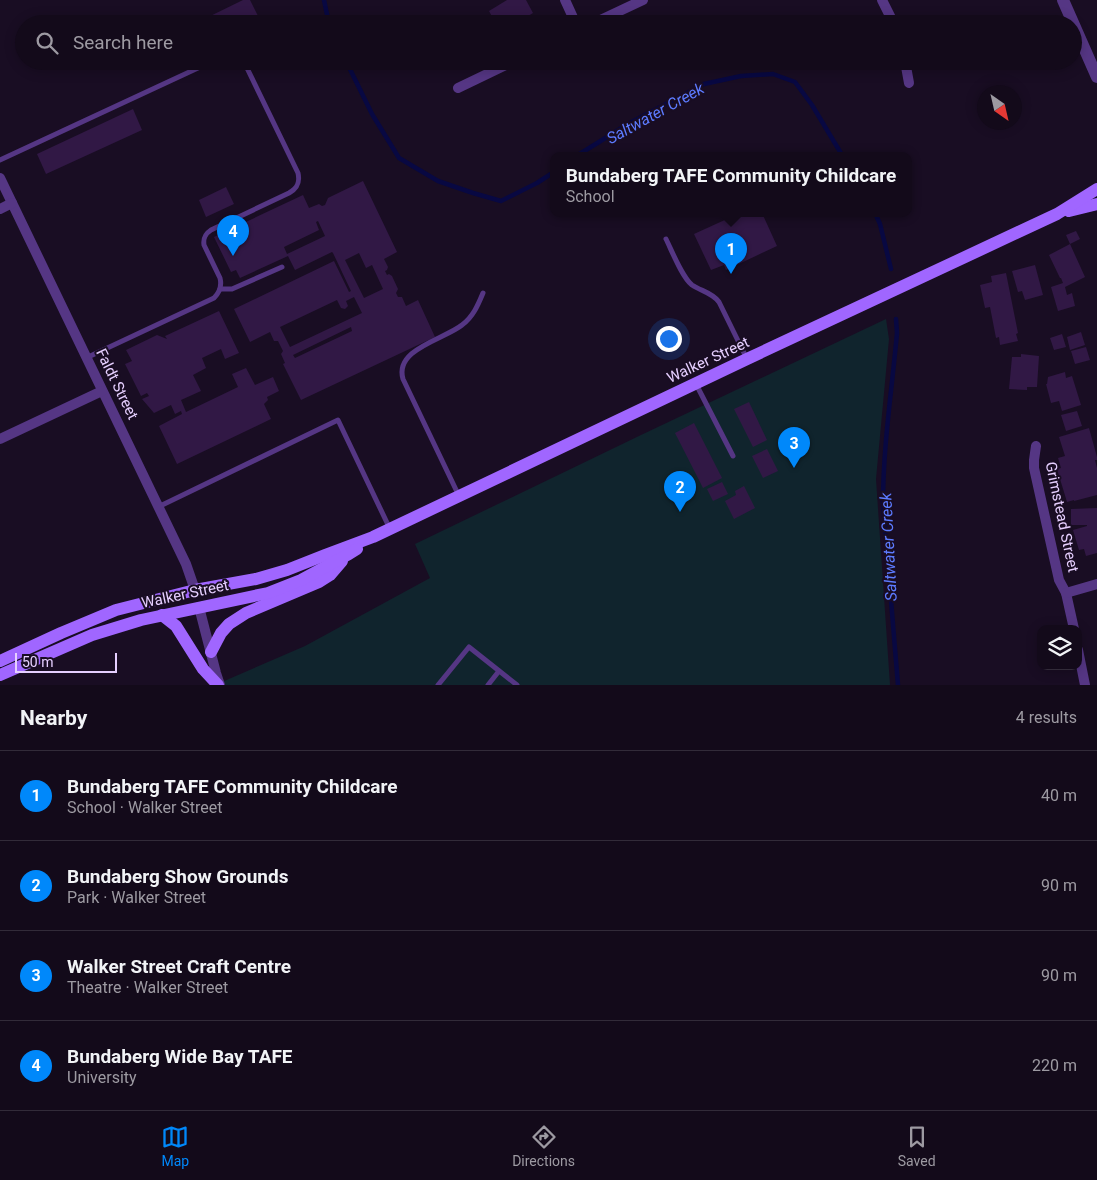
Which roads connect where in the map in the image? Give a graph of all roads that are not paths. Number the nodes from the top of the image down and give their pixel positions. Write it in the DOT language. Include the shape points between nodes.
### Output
graph roads {
  1 [pos="565,0"];
  2 [pos="643,0"];
  3 [pos="882,0"];
  4 [pos="1063,0"];
  5 [pos="572,15"];
  6 [pos="611,15"];
  7 [pos="890,15"];
  8 [pos="1070,15"];
  9 [pos="1082,43"];
  10 [pos="194,70"];
  11 [pos="248,70"];
  12 [pos="495,70"];
  13 [pos="907,70"];
  14 [pos="1097,77"];
  15 [pos="909,83"];
  16 [pos="458,88"];
  17 [pos="0,160"];
  18 [pos="0,178"];
  19 [pos="1097,189"];
  20 [pos="12,203"];
  21 [pos="1097,204"];
  22 [pos="0,209"];
  23 [pos="1057,214"];
  24 [pos="666,239"];
  25 [pos="282,267"];
  26 [pos="220,289"];
  27 [pos="483,293"];
  28 [pos="86,358"];
  29 [pos="747,359"];
  30 [pos="696,384"];
  31 [pos="102,391"];
  32 [pos="0,440"];
  33 [pos="1036,446"];
  34 [pos="733,456"];
  35 [pos="460,496"];
  36 [pos="158,507"];
  37 [pos="390,529"];
  38 [pos="373,537"];
  39 [pos="349,554"];
  40 [pos="1097,584"];
  41 [pos="195,590"];
  42 [pos="1066,593"];
  43 [pos="199,607"];
  44 [pos="162,615"];
  45 [pos="1073,625"];
  46 [pos="211,652"];
  47 [pos="0,661"];
  48 [pos="1082,670"];
  49 [pos="499,671"];
  50 [pos="0,675"];
  51 [pos="219,685"];
  52 [pos="438,685"];
  53 [pos="488,685"];
  54 [pos="517,685"];
  55 [pos="1085,685"];
  1 -- 5 [label="street"];
  2 -- 6 [label="street"];
  3 -- 7 [label="street"];
  4 -- 8 [label="street"];
  9 -- 14 [label="street"];
  10 -- 17 [label="lane"];
  11 -- 26 [label="lane" via="299,178 295,189 206,233 204,246 220,278"];
  12 -- 16 [label="street"];
  13 -- 15 [label="street"];
  18 -- 20 [label="street, Faldt Street"];
  19 -- 23 [label="main road, Walker Street"];
  20 -- 22 [label="street"];
  20 -- 28 [label="street, Faldt Street"];
  21 -- 23 [label="main road, Walker Street"];
  23 -- 29 [label="main road, Walker Street"];
  24 -- 29 [label="lane" via="686,279 717,298"];
  25 -- 26 [label="lane" via="232,289"];
  26 -- 28 [label="lane" via="210,301"];
  27 -- 35 [label="lane" via="470,318 456,330 415,350 405,361 401,374"];
  28 -- 31 [label="street, Faldt Street"];
  29 -- 30 [label="main road, Walker Street"];
  30 -- 34 [label="lane"];
  30 -- 35 [label="main road, Walker Street"];
  31 -- 32 [label="street"];
  31 -- 36 [label="street, Faldt Street"];
  33 -- 42 [label="street, Grimstead Street" via="1034,468 1059,580"];
  35 -- 37 [label="main road, Walker Street"];
  36 -- 37 [label="lane" via="338,420"];
  36 -- 41 [label="street, Faldt Street" via="188,568"];
  37 -- 38 [label="main road, Walker Street"];
  38 -- 39 [label="main road, Walker Street"];
  38 -- 41 [label="main road, Walker Street" via="287,570"];
  39 -- 43 [label="main road, Walker Street" via="302,580 268,593"];
  39 -- 46 [label="main road" via="319,582 229,624"];
  40 -- 42 [label="street, Grimstead Street"];
  41 -- 43 [label="street, Faldt Street"];
  41 -- 47 [label="main road, Walker Street" via="116,610"];
  42 -- 45 [label="street, Grimstead Street"];
  43 -- 44 [label="main road, Walker Street"];
  43 -- 46 [label="street"];
  44 -- 50 [label="main road, Walker Street" via="92,635"];
  44 -- 51 [label="main road" via="176,626 203,669"];
  46 -- 51 [label="street"];
  48 -- 55 [label="street"];
  49 -- 52 [label="lane" via="469,647"];
  49 -- 53 [label="lane"];
  49 -- 54 [label="lane"];
}
